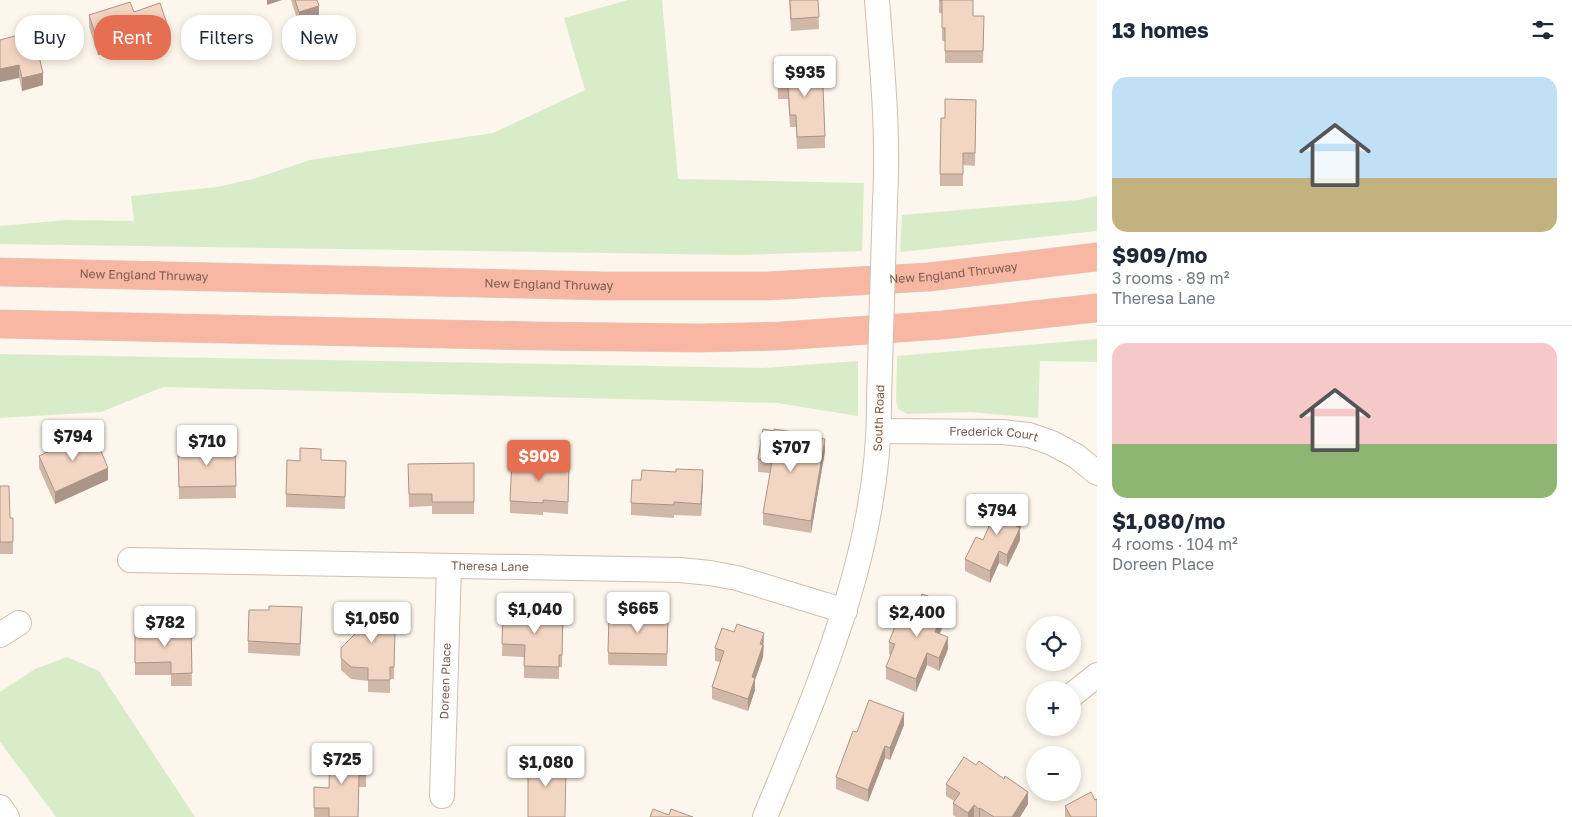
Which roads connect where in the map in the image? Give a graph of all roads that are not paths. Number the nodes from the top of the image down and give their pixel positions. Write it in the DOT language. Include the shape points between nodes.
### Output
graph roads {
  1 [pos="877,0"];
  2 [pos="1097,257"];
  3 [pos="0,272"];
  4 [pos="1097,308"];
  5 [pos="0,324"];
  6 [pos="880,431"];
  7 [pos="1097,473"];
  8 [pos="130,560"];
  9 [pos="449,566"];
  10 [pos="845,611"];
  11 [pos="1097,675"];
  12 [pos="1081,688"];
  13 [pos="442,796"];
  14 [pos="0,807"];
  15 [pos="7,817"];
  16 [pos="765,817"];
  1 -- 6 [label="street, South Road, bridge" via="887,164"];
  2 -- 3 [label="highway, New England Thruway" via="929,277 766,286 604,286"];
  4 -- 5 [label="highway" via="934,326 700,338"];
  6 -- 7 [label="street, Frederick Court" via="1029,434 1076,456"];
  6 -- 10 [label="street, South Road" via="871,505"];
  8 -- 9 [label="street, Theresa Lane"];
  9 -- 10 [label="street, Theresa Lane" via="710,573 737,578"];
  9 -- 13 [label="street, Doreen Place"];
  10 -- 16 [label="street, South Road"];
  11 -- 12 [label="street"];
  14 -- 15 [label="street"];
}
